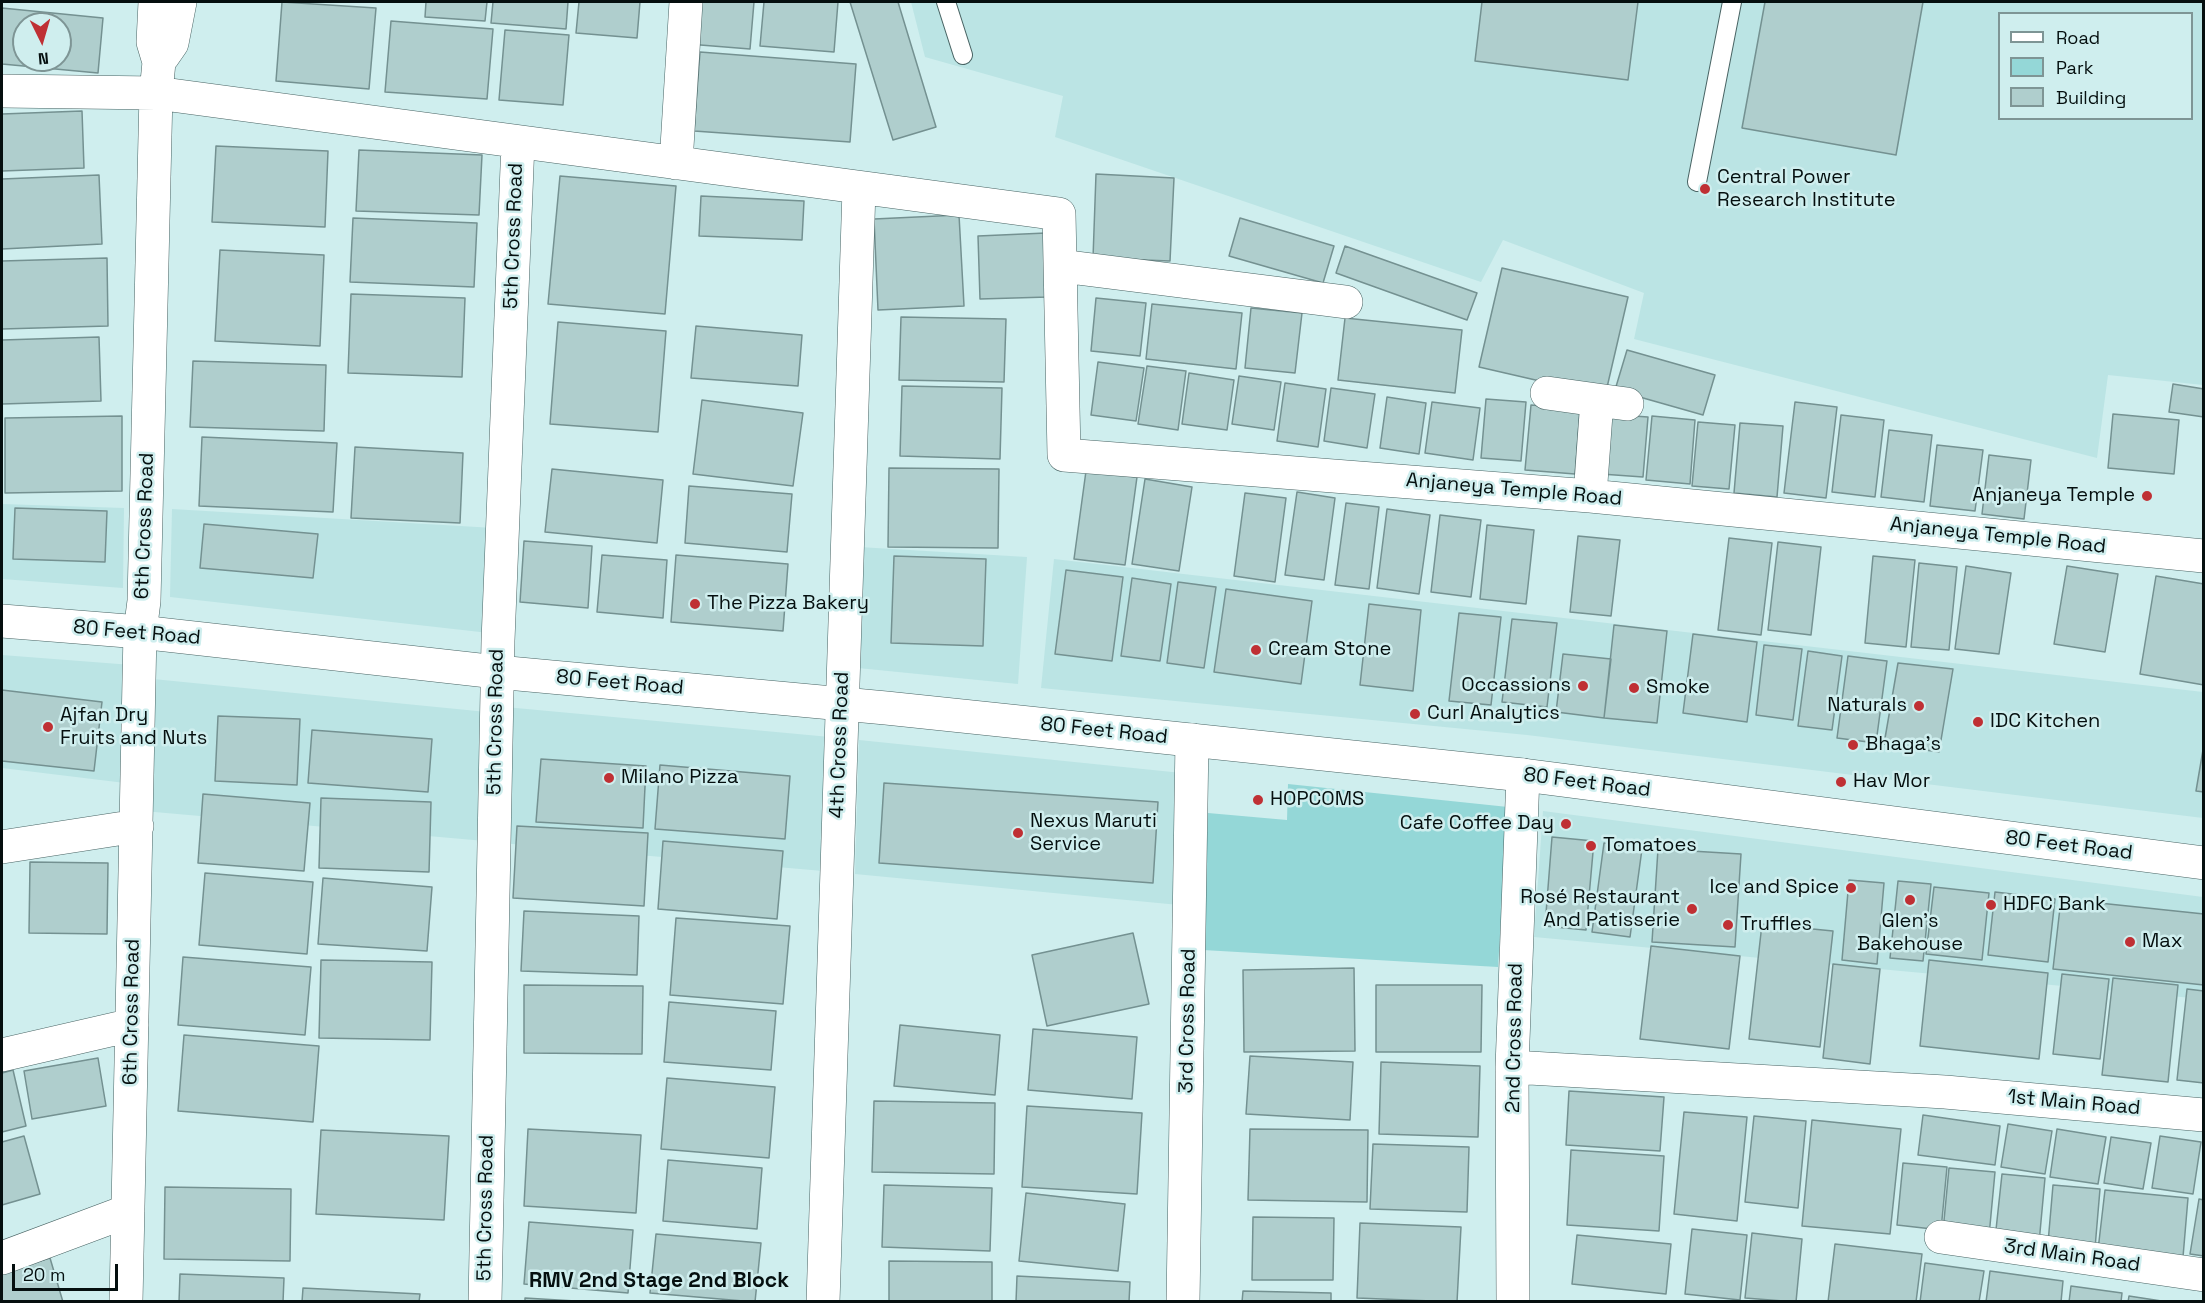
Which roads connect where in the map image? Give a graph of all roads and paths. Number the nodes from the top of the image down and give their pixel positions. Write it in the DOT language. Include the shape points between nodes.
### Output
graph roads {
  1 [pos="155,2"];
  2 [pos="180,2"];
  3 [pos="686,2"];
  4 [pos="946,2"];
  5 [pos="1731,2"];
  6 [pos="963,56"];
  7 [pos="157,78"];
  8 [pos="2,91"];
  9 [pos="518,142"];
  10 [pos="676,164"];
  11 [pos="1697,182"];
  12 [pos="859,189"];
  13 [pos="1061,266"];
  14 [pos="1346,302"];
  15 [pos="1548,393"];
  16 [pos="1590,496"];
  17 [pos="2204,556"];
  18 [pos="2,621"];
  19 [pos="140,632"];
  20 [pos="497,672"];
  21 [pos="842,704"];
  22 [pos="1192,740"];
  23 [pos="1523,775"];
  24 [pos="137,826"];
  25 [pos="2,847"];
  26 [pos="2204,863"];
  27 [pos="132,1024"];
  28 [pos="2,1055"];
  29 [pos="1512,1067"];
  30 [pos="2204,1114"];
  31 [pos="128,1211"];
  32 [pos="1941,1238"];
  33 [pos="2,1258"];
  34 [pos="2204,1275"];
  35 [pos="126,1302"];
  36 [pos="485,1302"];
  37 [pos="823,1302"];
  38 [pos="1183,1302"];
  39 [pos="1514,1302"];
  1 -- 7 [label="street, 6th Cross Road" via="153,42"];
  2 -- 7 [label="street" via="172,44"];
  3 -- 10 [label="street"];
  4 -- 6 [label="lane"];
  5 -- 11 [label="lane"];
  7 -- 8 [label="street"];
  7 -- 9 [label="street"];
  7 -- 19 [label="street, 6th Cross Road" via="144,601"];
  9 -- 10 [label="street"];
  9 -- 20 [label="street, 5th Cross Road"];
  10 -- 12 [label="street"];
  12 -- 13 [label="street, Anjaneya Temple Road" via="1059,214"];
  12 -- 21 [label="street, 4th Cross Road"];
  13 -- 14 [label="street"];
  13 -- 16 [label="street, Anjaneya Temple Road" via="1064,455"];
  15 -- 16 [label="street" via="1612,402"];
  16 -- 17 [label="street, Anjaneya Temple Road"];
  18 -- 19 [label="street, 80 Feet Road"];
  19 -- 20 [label="street, 80 Feet Road"];
  19 -- 24 [label="street, 6th Cross Road"];
  20 -- 21 [label="street, 80 Feet Road"];
  20 -- 36 [label="street, 5th Cross Road"];
  21 -- 22 [label="street, 80 Feet Road"];
  21 -- 37 [label="street, 4th Cross Road"];
  22 -- 23 [label="street, 80 Feet Road"];
  22 -- 38 [label="street, 3rd Cross Road"];
  23 -- 26 [label="street, 80 Feet Road"];
  23 -- 29 [label="street, 2nd Cross Road"];
  24 -- 25 [label="street"];
  24 -- 27 [label="street, 6th Cross Road"];
  27 -- 28 [label="street"];
  27 -- 31 [label="street, 6th Cross Road"];
  29 -- 30 [label="street, 1st Main Road" via="1945,1092"];
  29 -- 39 [label="street, 2nd Cross Road"];
  31 -- 33 [label="street"];
  31 -- 35 [label="street, 6th Cross Road"];
  32 -- 34 [label="street, 3rd Main Road"];
}
